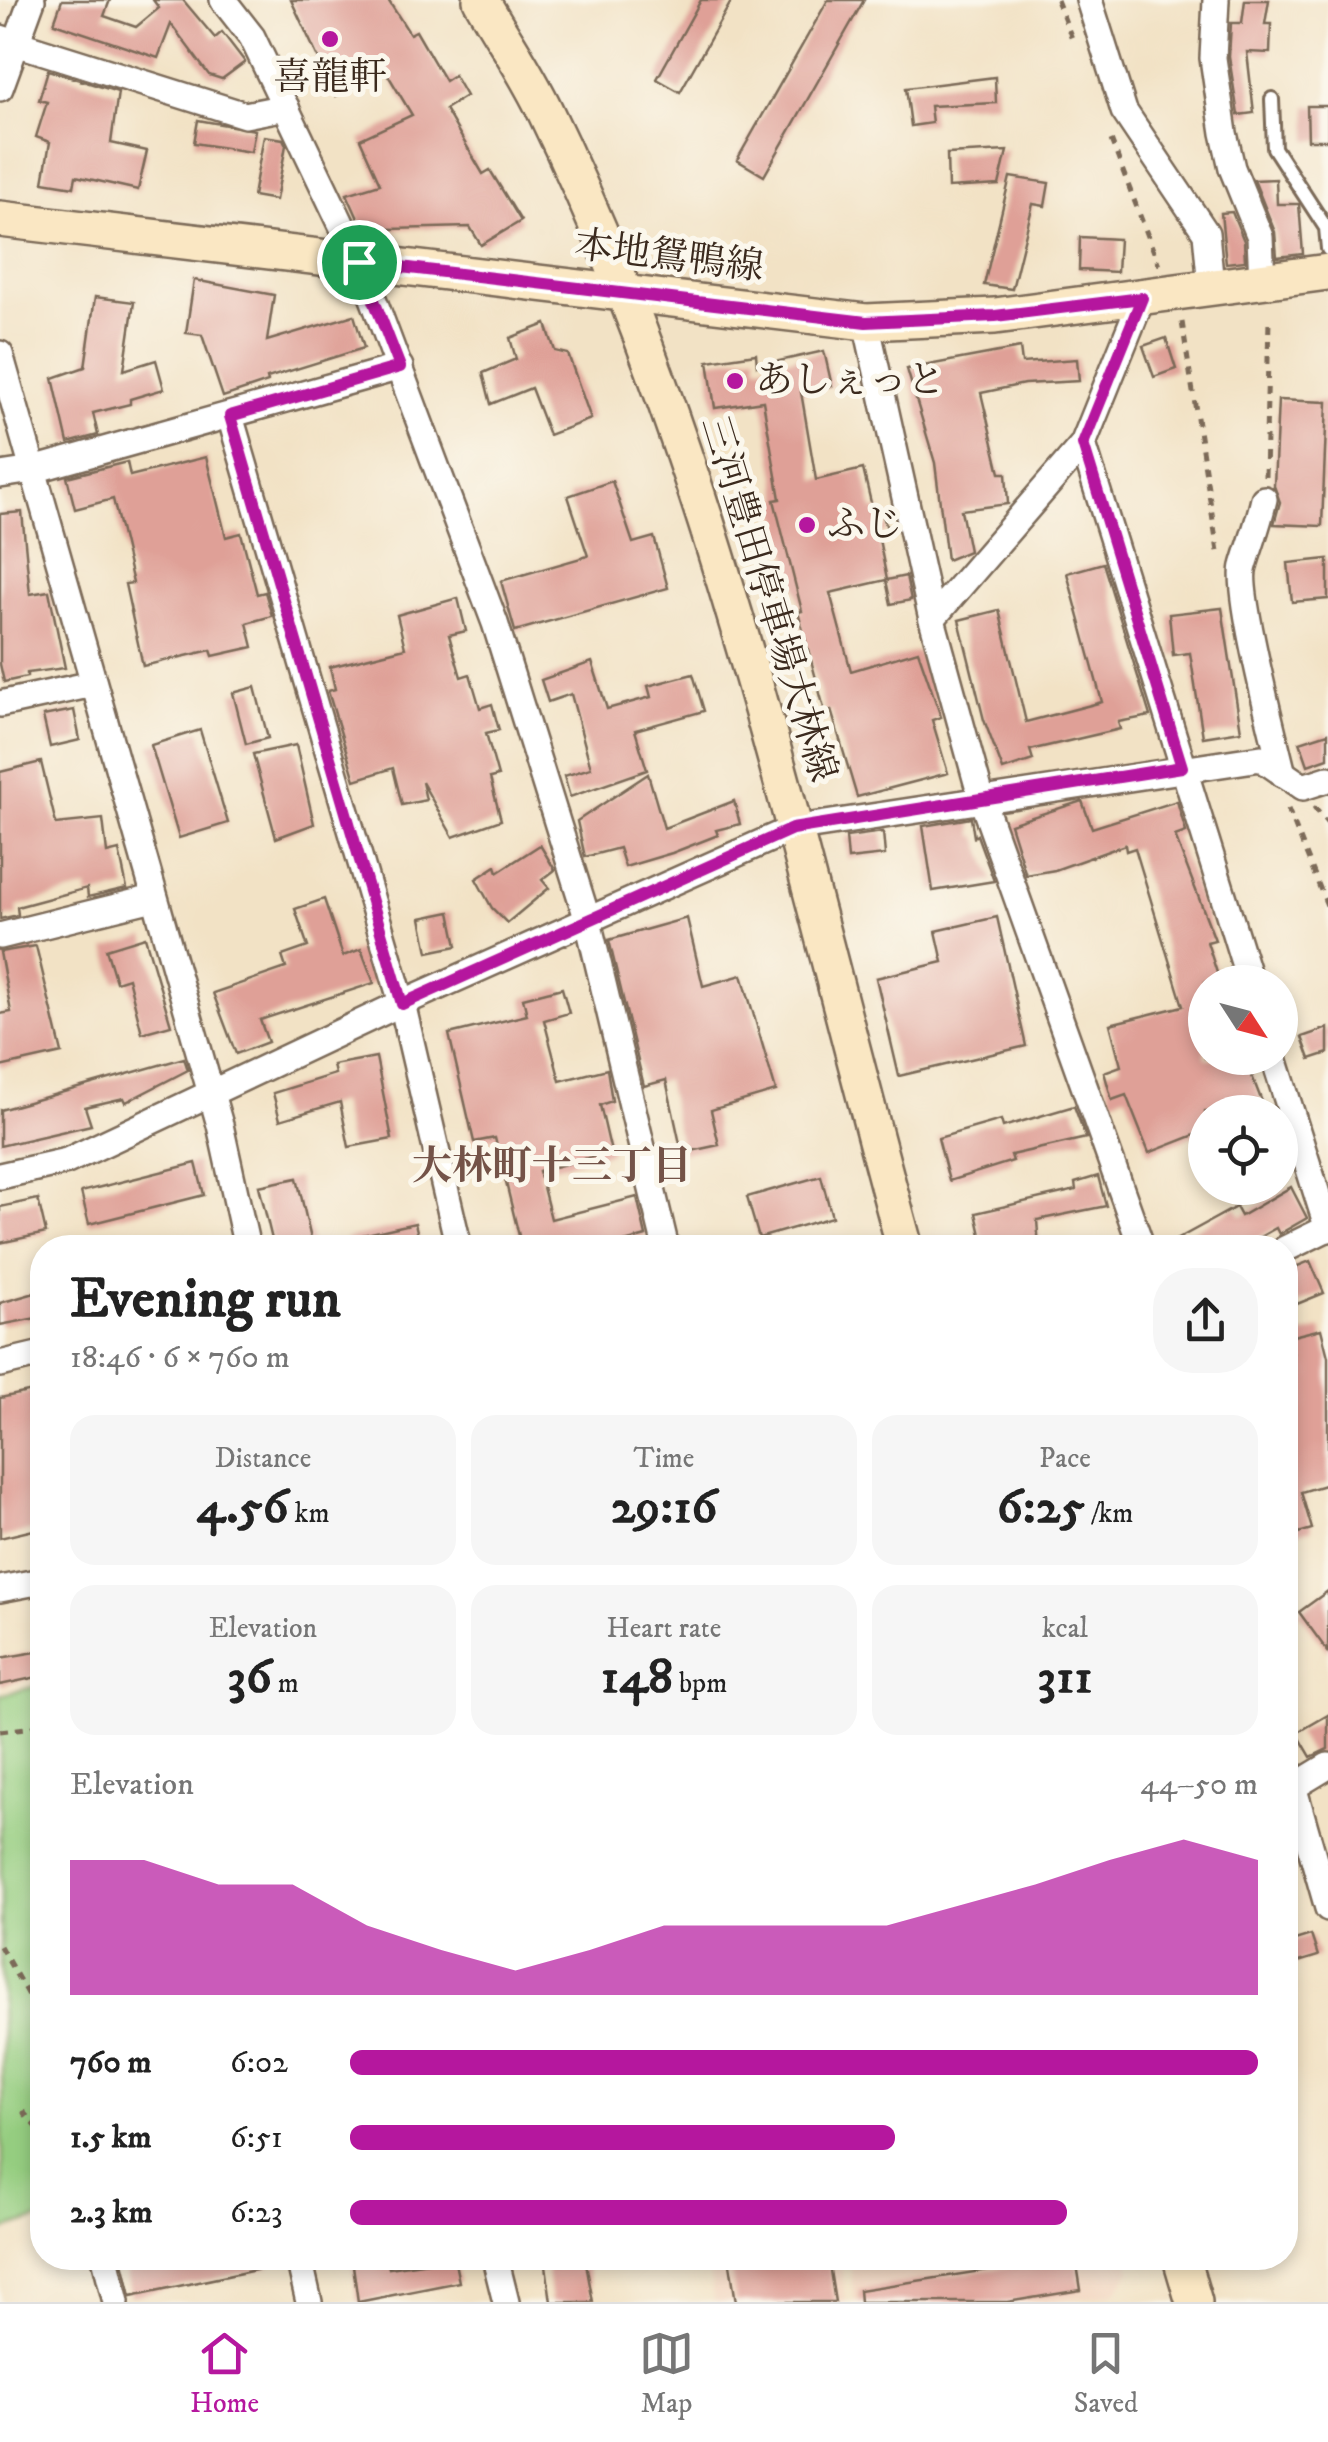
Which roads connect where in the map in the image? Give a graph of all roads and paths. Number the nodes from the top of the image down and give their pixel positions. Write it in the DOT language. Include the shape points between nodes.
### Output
graph roads {
  1 [pos="32,0"];
  2 [pos="223,0"];
  3 [pos="481,0"];
  4 [pos="1088,0"];
  5 [pos="1216,0"];
  6 [pos="7,40"];
  7 [pos="0,88"];
  8 [pos="1272,99"];
  9 [pos="286,106"];
  10 [pos="0,219"];
  11 [pos="1328,249"];
  12 [pos="359,262"];
  13 [pos="1328,272"];
  14 [pos="1223,285"];
  15 [pos="624,293"];
  16 [pos="1142,298"];
  17 [pos="1269,320"];
  18 [pos="866,322"];
  19 [pos="0,354"];
  20 [pos="400,367"];
  21 [pos="230,416"];
  22 [pos="1083,444"];
  23 [pos="34,470"];
  24 [pos="0,475"];
  25 [pos="1264,499"];
  26 [pos="932,618"];
  27 [pos="93,684"];
  28 [pos="0,704"];
  29 [pos="1182,767"];
  30 [pos="1283,774"];
  31 [pos="1328,780"];
  32 [pos="982,797"];
  33 [pos="792,829"];
  34 [pos="154,898"];
  35 [pos="588,921"];
  36 [pos="0,936"];
  37 [pos="1245,965"];
  38 [pos="402,1004"];
  39 [pos="1279,1075"];
  40 [pos="210,1097"];
  41 [pos="0,1176"];
  42 [pos="1328,1228"];
  43 [pos="244,1235"];
  44 [pos="456,1235"];
  45 [pos="663,1235"];
  46 [pos="901,1235"];
  47 [pos="1137,1235"];
  48 [pos="1298,1243"];
  49 [pos="30,1357"];
  50 [pos="0,1364"];
  51 [pos="30,1583"];
  52 [pos="0,1589"];
  53 [pos="30,1727"];
  54 [pos="0,1731"];
  55 [pos="1328,1766"];
  56 [pos="1298,1784"];
  57 [pos="1298,1817"];
  58 [pos="1328,1908"];
  59 [pos="0,1946"];
  60 [pos="30,1999"];
  61 [pos="108,2270"];
  62 [pos="302,2270"];
  63 [pos="498,2270"];
  64 [pos="1185,2270"];
  65 [pos="116,2302"];
  66 [pos="309,2302"];
  67 [pos="506,2302"];
  68 [pos="1194,2302"];
  1 -- 6 [label="street"];
  2 -- 9 [label="street" via="252,37"];
  3 -- 15 [label="main road, 三河豊田停車場大林線" via="544,109"];
  4 -- 14 [label="street" via="1124,111 1206,232"];
  5 -- 14 [label="street" via="1213,58 1224,133 1260,237"];
  6 -- 7 [label="street"];
  6 -- 9 [label="street" via="246,115"];
  8 -- 11 [label="lane" via="1274,148 1326,228"];
  9 -- 12 [label="street"];
  10 -- 12 [label="main road, 本地鴛鴨線"];
  12 -- 15 [label="main road, 本地鴛鴨線"];
  12 -- 20 [label="street"];
  13 -- 14 [label="main road, 本地鴛鴨線"];
  14 -- 16 [label="main road, 本地鴛鴨線"];
  15 -- 18 [label="main road, 本地鴛鴨線"];
  15 -- 33 [label="main road, 三河豊田停車場大林線" via="717,550"];
  16 -- 18 [label="main road, 本地鴛鴨線" via="995,316"];
  16 -- 22 [label="street"];
  17 -- 25 [label="path"];
  18 -- 26 [label="street"];
  19 -- 23 [label="street"];
  20 -- 21 [label="street"];
  20 -- 35 [label="street" via="495,624"];
  21 -- 23 [label="street"];
  21 -- 38 [label="street"];
  22 -- 26 [label="street"];
  22 -- 29 [label="street"];
  23 -- 24 [label="street"];
  23 -- 27 [label="street"];
  25 -- 30 [label="street" via="1254,550 1242,568"];
  26 -- 32 [label="street"];
  27 -- 28 [label="street"];
  27 -- 34 [label="street"];
  29 -- 30 [label="street" via="1261,758"];
  29 -- 32 [label="street"];
  29 -- 37 [label="street"];
  30 -- 31 [label="street" via="1303,787"];
  32 -- 33 [label="street"];
  32 -- 47 [label="street"];
  33 -- 35 [label="street"];
  33 -- 46 [label="main road, 三河豊田停車場大林線"];
  34 -- 36 [label="street"];
  34 -- 40 [label="street"];
  35 -- 38 [label="street"];
  35 -- 45 [label="street"];
  38 -- 40 [label="street"];
  38 -- 44 [label="street"];
  39 -- 42 [label="street"];
  40 -- 41 [label="street" via="67,1161"];
  40 -- 43 [label="street"];
  42 -- 48 [label="street"];
  49 -- 50 [label="street"];
  51 -- 52 [label="street"];
  53 -- 54 [label="path"];
  55 -- 56 [label="street"];
  57 -- 58 [label="street"];
  59 -- 60 [label="path"];
  61 -- 65 [label="street"];
  62 -- 66 [label="street"];
  63 -- 67 [label="street"];
  64 -- 68 [label="main road"];
}
